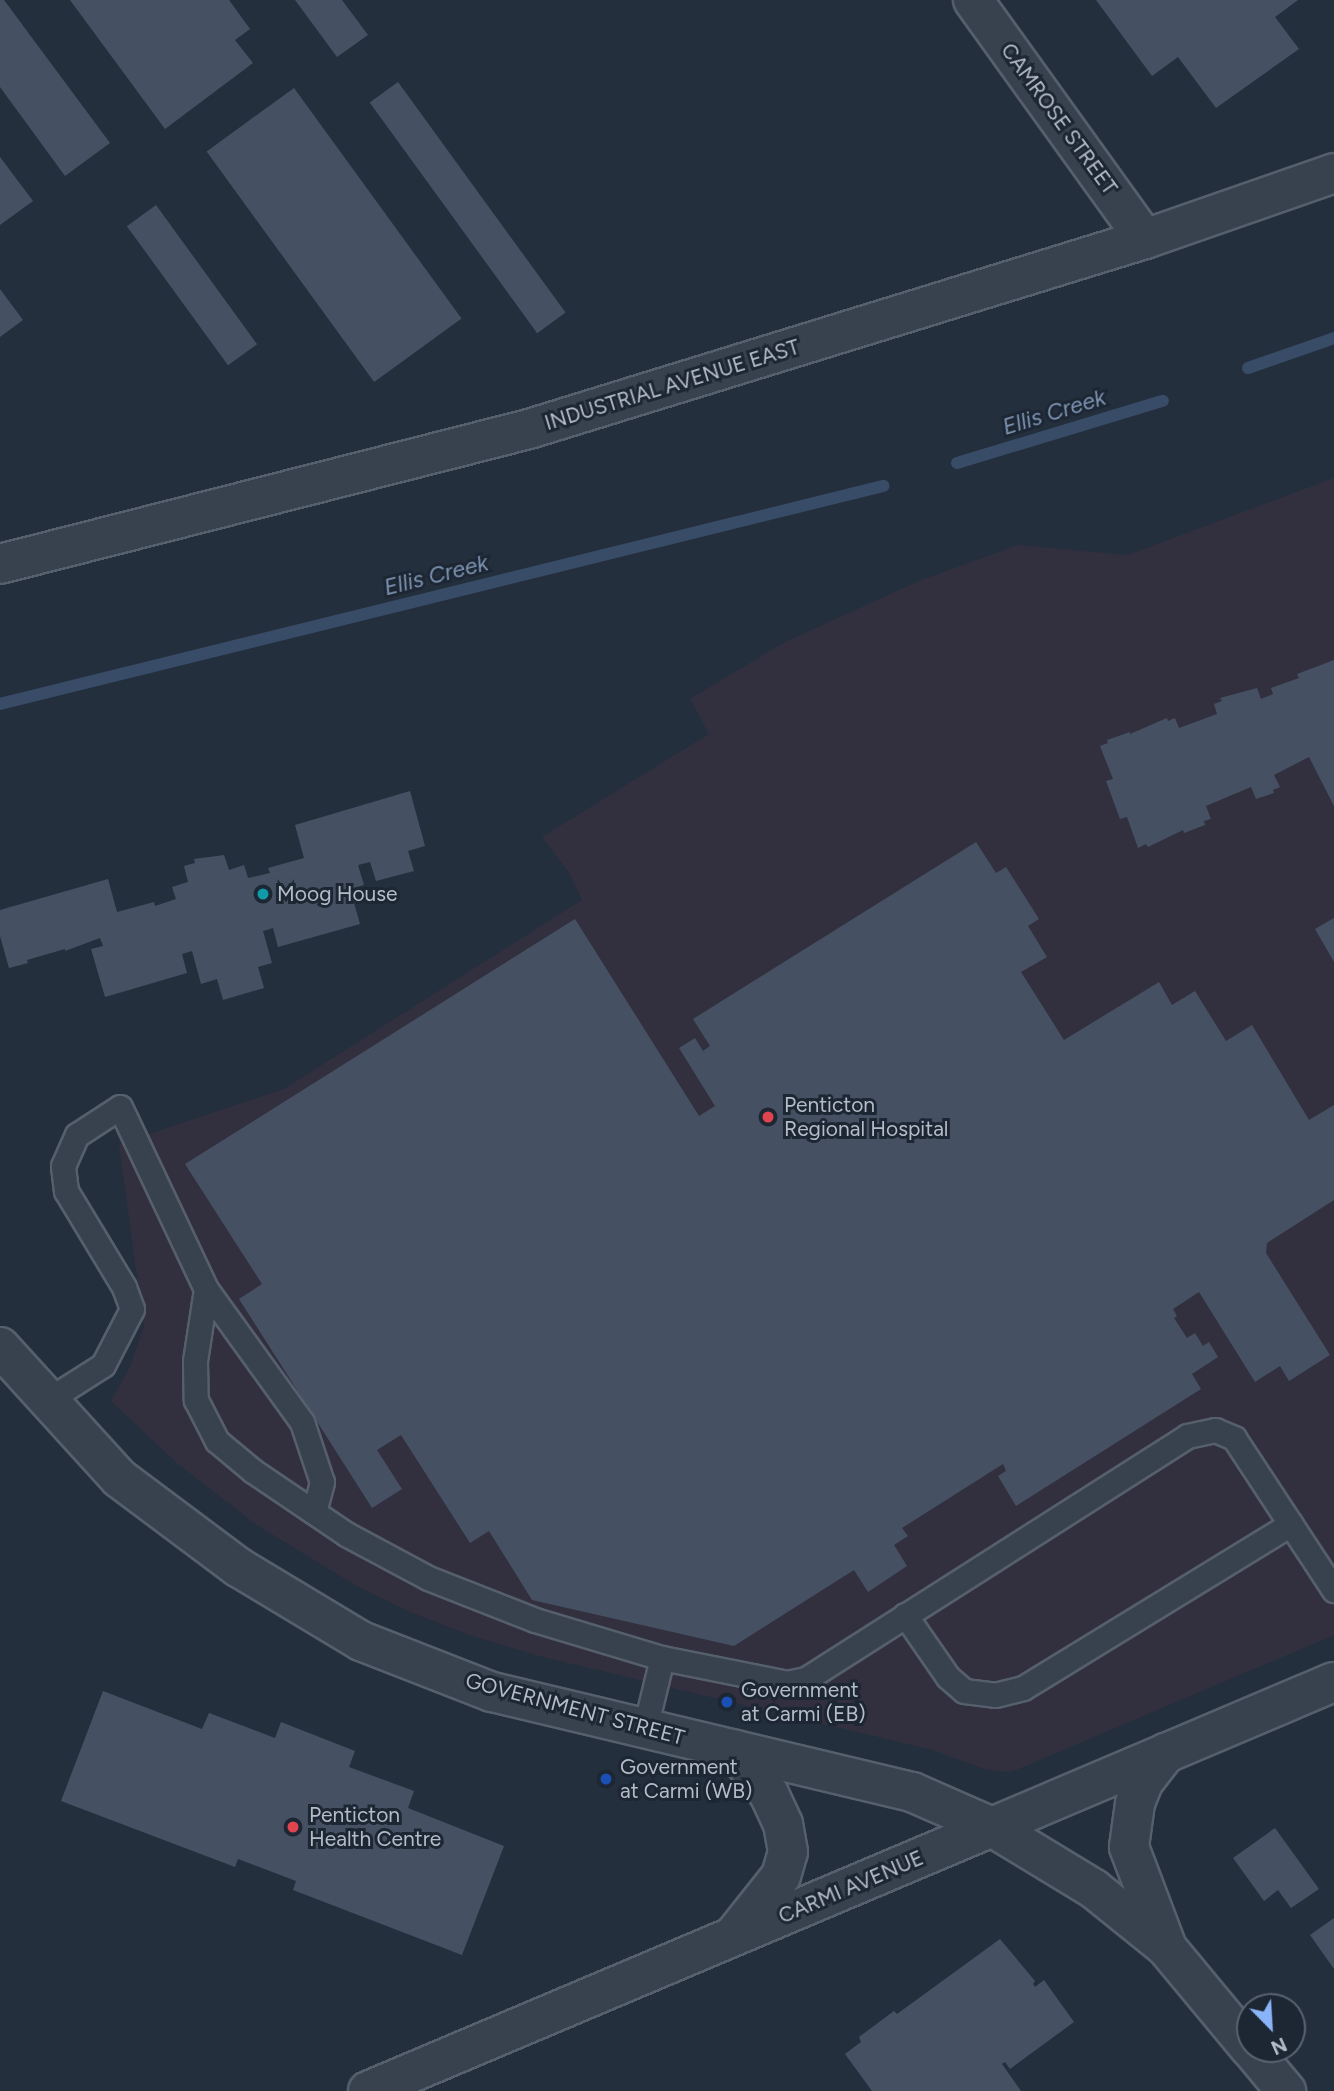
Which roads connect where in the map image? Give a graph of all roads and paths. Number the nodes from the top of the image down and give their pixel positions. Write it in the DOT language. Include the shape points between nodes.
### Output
graph roads {
  1 [pos="973,0"];
  2 [pos="1334,173"];
  3 [pos="1145,239"];
  4 [pos="0,564"];
  5 [pos="206,1289"];
  6 [pos="0,1347"];
  7 [pos="48,1400"];
  8 [pos="314,1512"];
  9 [pos="1291,1524"];
  10 [pos="1334,1590"];
  11 [pos="905,1615"];
  12 [pos="662,1658"];
  13 [pos="1334,1682"];
  14 [pos="645,1728"];
  15 [pos="735,1749"];
  16 [pos="1166,1753"];
  17 [pos="992,1827"];
  18 [pos="732,1937"];
  19 [pos="1167,1947"];
  20 [pos="1236,2032"];
  21 [pos="1262,2063"];
  22 [pos="368,2091"];
  23 [pos="1286,2091"];
  1 -- 3 [label="street, CAMROSE STREET"];
  2 -- 3 [label="street, INDUSTRIAL AVENUE EAST"];
  3 -- 4 [label="street, INDUSTRIAL AVENUE EAST" via="529,429"];
  5 -- 7 [label="lane" via="120,1107 78,1135 63,1166 66,1191 124,1287 132,1309 103,1365"];
  5 -- 8 [label="lane" via="302,1422 322,1482"];
  5 -- 8 [label="lane" via="195,1361 196,1400 216,1441"];
  6 -- 7 [label="street, GOVERNMENT STREET"];
  7 -- 14 [label="street, GOVERNMENT STREET" via="119,1478 238,1567 361,1641 492,1692"];
  8 -- 12 [label="lane" via="428,1578 535,1620"];
  9 -- 10 [label="lane"];
  9 -- 11 [label="lane" via="1023,1688 995,1695 964,1691 948,1677"];
  9 -- 11 [label="lane" via="1234,1438 1215,1430 1187,1436"];
  11 -- 12 [label="lane" via="806,1679 787,1684"];
  12 -- 14 [label="lane"];
  13 -- 16 [label="street, CARMI AVENUE"];
  14 -- 15 [label="street, GOVERNMENT STREET"];
  15 -- 17 [label="street, GOVERNMENT STREET" via="912,1792"];
  15 -- 18 [label="street" via="769,1794 783,1824 788,1852 781,1876"];
  16 -- 17 [label="street, CARMI AVENUE"];
  16 -- 19 [label="street" via="1135,1803 1129,1847"];
  17 -- 18 [label="street, CARMI AVENUE"];
  17 -- 19 [label="street, GOVERNMENT STREET" via="1094,1889"];
  18 -- 22 [label="street, CARMI AVENUE"];
  19 -- 20 [label="street, GOVERNMENT STREET"];
  21 -- 23 [label="street, GOVERNMENT STREET"];
}
